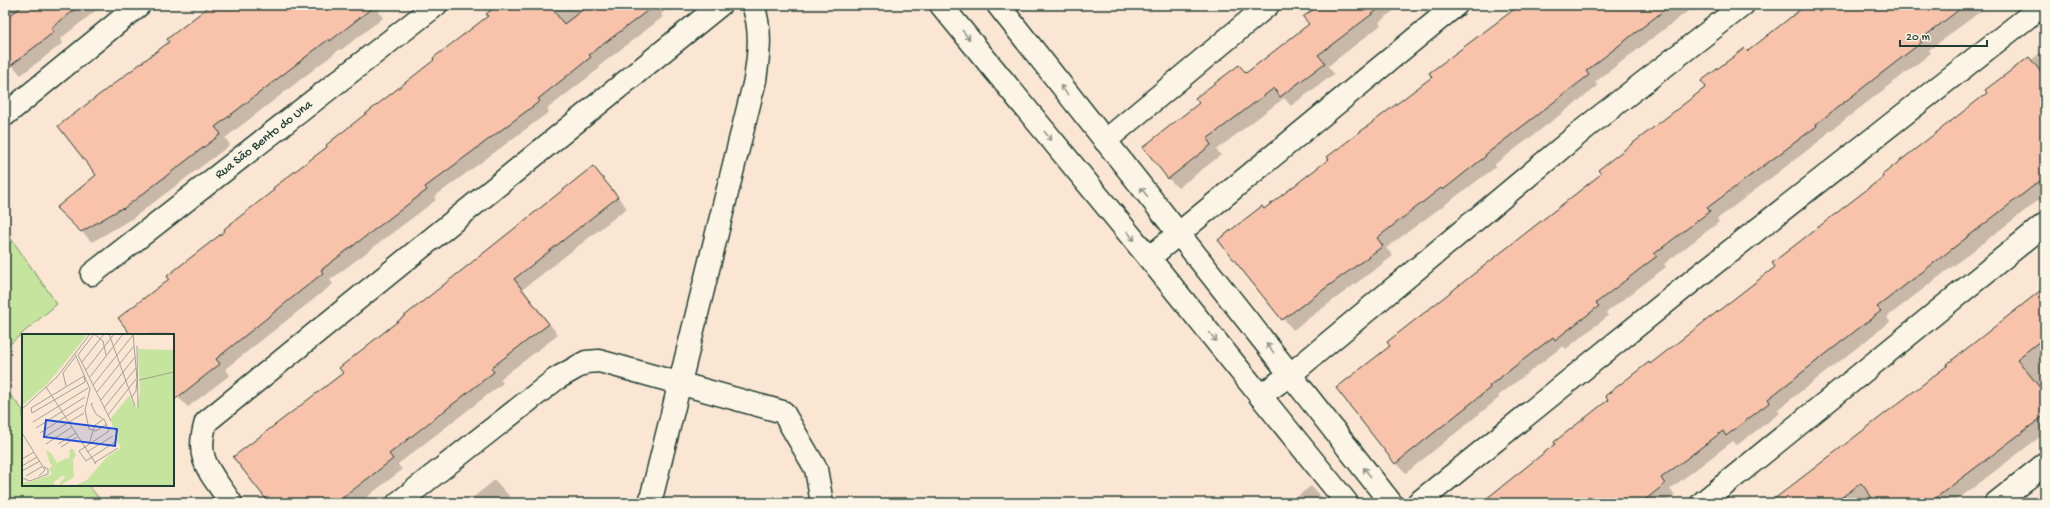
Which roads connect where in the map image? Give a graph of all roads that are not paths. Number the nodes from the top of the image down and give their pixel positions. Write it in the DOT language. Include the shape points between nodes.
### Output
graph roads {
  1 [pos="140,5"];
  2 [pos="436,5"];
  3 [pos="720,5"];
  4 [pos="753,5"];
  5 [pos="941,5"];
  6 [pos="998,5"];
  7 [pos="1268,5"];
  8 [pos="1456,5"];
  9 [pos="1743,5"];
  10 [pos="2043,5"];
  11 [pos="5,116"];
  12 [pos="1105,141"];
  13 [pos="2045,224"];
  14 [pos="1177,233"];
  15 [pos="1149,258"];
  16 [pos="92,274"];
  17 [pos="1291,374"];
  18 [pos="681,384"];
  19 [pos="1260,396"];
  20 [pos="2045,464"];
  21 [pos="231,503"];
  22 [pos="398,503"];
  23 [pos="650,503"];
  24 [pos="822,503"];
  25 [pos="1347,503"];
  26 [pos="1391,503"];
  27 [pos="1418,503"];
  28 [pos="1702,503"];
  29 [pos="1996,503"];
  1 -- 11 [label="street"];
  2 -- 16 [label="street, Rua São Bento do Una"];
  3 -- 21 [label="street" via="206,422 201,451 205,464"];
  4 -- 18 [label="street" via="759,22 755,80"];
  5 -- 15 [label="street, one-way"];
  12 -- 6 [label="street, one-way"];
  7 -- 12 [label="street"];
  8 -- 14 [label="street"];
  9 -- 17 [label="street" via="1589,125"];
  10 -- 27 [label="street" via="1701,274"];
  14 -- 12 [label="street, one-way"];
  13 -- 28 [label="street"];
  14 -- 15 [label="street"];
  17 -- 14 [label="street, one-way"];
  15 -- 19 [label="street, one-way"];
  17 -- 19 [label="street"];
  26 -- 17 [label="street, one-way"];
  18 -- 22 [label="street" via="599,361 586,362 556,379"];
  18 -- 23 [label="street"];
  18 -- 24 [label="street" via="783,412 816,469"];
  19 -- 25 [label="street"];
  20 -- 29 [label="street"];
}
